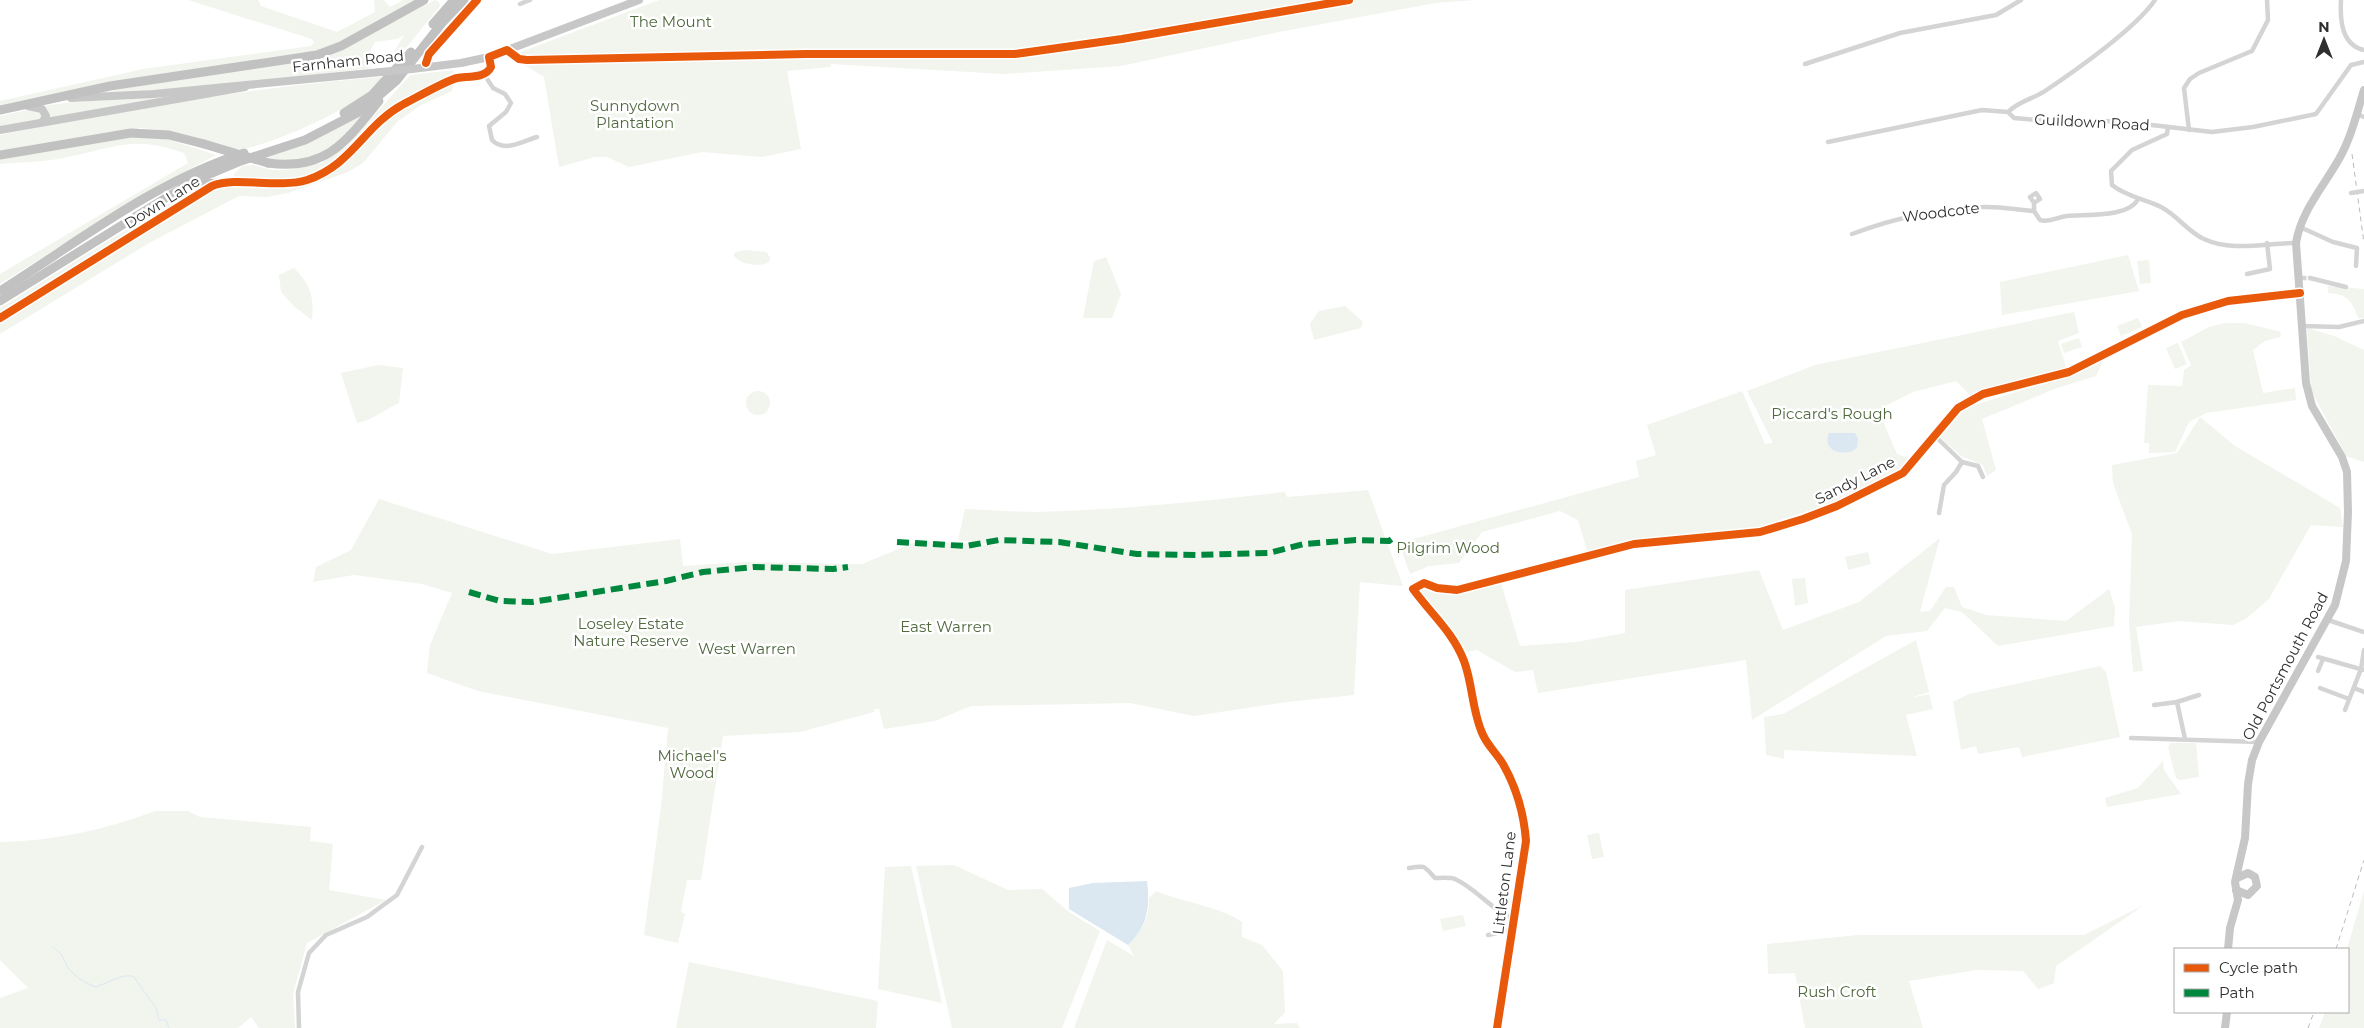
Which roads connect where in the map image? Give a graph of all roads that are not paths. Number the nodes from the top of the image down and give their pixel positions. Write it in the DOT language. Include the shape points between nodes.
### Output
graph roads {
  1 [pos="424,0"];
  2 [pos="454,0"];
  3 [pos="464,0"];
  4 [pos="530,0"];
  5 [pos="639,0"];
  6 [pos="2021,0"];
  7 [pos="2154,0"];
  8 [pos="2267,0"];
  9 [pos="2341,0"];
  10 [pos="520,4"];
  11 [pos="2364,50"];
  12 [pos="489,57"];
  13 [pos="2364,62"];
  14 [pos="1805,64"];
  15 [pos="484,74"];
  16 [pos="397,80"];
  17 [pos="259,83"];
  18 [pos="2364,90"];
  19 [pos="36,102"];
  20 [pos="18,106"];
  21 [pos="0,110"];
  22 [pos="2008,112"];
  23 [pos="2360,116"];
  24 [pos="43,121"];
  25 [pos="2168,127"];
  26 [pos="0,130"];
  27 [pos="2189,130"];
  28 [pos="538,137"];
  29 [pos="1828,142"];
  30 [pos="0,155"];
  31 [pos="222,183"];
  32 [pos="2364,191"];
  33 [pos="2351,193"];
  34 [pos="2138,199"];
  35 [pos="2034,203"];
  36 [pos="2034,211"];
  37 [pos="136,214"];
  38 [pos="2298,227"];
  39 [pos="1852,234"];
  40 [pos="2267,243"];
  41 [pos="2296,243"];
  42 [pos="2356,266"];
  43 [pos="2247,274"];
  44 [pos="2310,278"];
  45 [pos="2346,287"];
  46 [pos="0,291"];
  47 [pos="2300,293"];
  48 [pos="0,301"];
  49 [pos="0,318"];
  50 [pos="2364,321"];
  51 [pos="2302,326"];
  52 [pos="1934,435"];
  53 [pos="1962,462"];
  54 [pos="1983,477"];
  55 [pos="1939,512"];
  56 [pos="1413,589"];
  57 [pos="2328,620"];
  58 [pos="2364,632"];
  59 [pos="2364,650"];
  60 [pos="2362,670"];
  61 [pos="2318,671"];
  62 [pos="2320,688"];
  63 [pos="2354,688"];
  64 [pos="2364,692"];
  65 [pos="2198,695"];
  66 [pos="2349,700"];
  67 [pos="2177,702"];
  68 [pos="2154,705"];
  69 [pos="2344,710"];
  70 [pos="2131,738"];
  71 [pos="2185,739"];
  72 [pos="2259,742"];
  73 [pos="422,847"];
  74 [pos="2243,852"];
  75 [pos="1409,868"];
  76 [pos="2252,875"];
  77 [pos="2236,878"];
  78 [pos="2236,890"];
  79 [pos="2248,895"];
  80 [pos="2234,916"];
  81 [pos="1514,919"];
  82 [pos="1511,930"];
  83 [pos="1488,936"];
  84 [pos="2228,948"];
  85 [pos="2227,1013"];
  86 [pos="299,1028"];
  87 [pos="1497,1028"];
  88 [pos="2225,1028"];
  1 -- 19 [label="highway" via="341,46 317,55 116,85"];
  2 -- 46 [label="highway" via="391,76 359,105 294,138 214,164 177,181"];
  3 -- 16 [label="highway"];
  4 -- 10 [label="street"];
  5 -- 12 [label="main road, Farnham Road"];
  6 -- 14 [label="street" via="1996,14 1900,33"];
  7 -- 22 [label="street" via="2126,30 2044,92 2015,105"];
  8 -- 27 [label="street" via="2268,20 2252,51 2199,73 2184,88"];
  9 -- 11 [label="street" via="2340,21 2344,33 2350,42"];
  12 -- 15 [label="street" via="491,67"];
  12 -- 17 [label="main road, Farnham Road, bridge" via="412,69"];
  13 -- 27 [label="street, Guildown Road" via="2351,66 2316,114 2253,127 2212,132"];
  15 -- 28 [label="street" via="493,88 505,94 511,102 506,112 489,126 492,140 506,146"];
  15 -- 31 [label="street, Down Lane" via="452,80 398,108 377,125 347,158 315,177 279,184"];
  16 -- 30 [label="highway, bridge" via="338,149 301,164 268,163 169,135 131,133"];
  16 -- 37 [label="highway" via="368,106 336,124 294,144 209,173"];
  17 -- 19 [label="main road, Farnham Road"];
  17 -- 24 [label="main road, Farnham Road" via="235,90"];
  18 -- 23 [label="main road"];
  19 -- 20 [label="highway"];
  20 -- 21 [label="highway"];
  20 -- 24 [label="main road" via="39,107 45,114"];
  22 -- 25 [label="street, Guildown Road" via="2014,118 2063,122 2117,121"];
  22 -- 29 [label="street, Guildown Road" via="1982,110"];
  23 -- 38 [label="main road" via="2341,156"];
  24 -- 26 [label="main road, Farnham Road"];
  25 -- 27 [label="street, Guildown Road"];
  25 -- 34 [label="street" via="2167,134 2132,150 2111,171 2112,185"];
  31 -- 37 [label="highway" via="188,188"];
  31 -- 49 [label="street, Down Lane" via="212,186"];
  32 -- 33 [label="street, bridge"];
  34 -- 36 [label="street" via="2132,206 2116,212 2065,216 2048,222 2040,220"];
  34 -- 40 [label="street" via="2164,209 2203,239 2216,244"];
  35 -- 36 [label="street"];
  36 -- 39 [label="street, Woodcote" via="1984,207 1914,214"];
  37 -- 48 [label="highway"];
  38 -- 41 [label="main road, Old Portsmouth Road"];
  38 -- 42 [label="street" via="2357,248"];
  40 -- 41 [label="street"];
  40 -- 43 [label="street" via="2270,269"];
  41 -- 47 [label="main road, Old Portsmouth Road"];
  44 -- 45 [label="street"];
  47 -- 51 [label="main road, Old Portsmouth Road"];
  47 -- 52 [label="street, Sandy Lane" via="2228,301 2182,315 2069,372 1984,394 1958,408"];
  50 -- 51 [label="street" via="2339,327"];
  51 -- 57 [label="main road, Old Portsmouth Road" via="2306,384 2312,406 2342,457 2347,472 2346,561 2340,590"];
  52 -- 53 [label="street"];
  52 -- 56 [label="street, Sandy Lane" via="1903,473 1822,512 1760,532 1634,544 1457,590 1437,588 1424,582"];
  53 -- 54 [label="street" via="1978,466"];
  53 -- 55 [label="street" via="1944,485"];
  56 -- 81 [label="street, Littleton Lane" via="1447,628 1464,661 1484,736 1503,764 1517,796 1526,840"];
  57 -- 58 [label="street"];
  57 -- 72 [label="main road, Old Portsmouth Road"];
  59 -- 60 [label="street"];
  60 -- 61 [label="street" via="2321,658"];
  60 -- 63 [label="street"];
  62 -- 66 [label="street"];
  63 -- 64 [label="street"];
  63 -- 66 [label="street"];
  65 -- 67 [label="street"];
  66 -- 69 [label="street"];
  67 -- 68 [label="street"];
  67 -- 71 [label="street"];
  70 -- 71 [label="street"];
  71 -- 72 [label="street"];
  72 -- 74 [label="main road, Old Portsmouth Road" via="2248,784"];
  73 -- 86 [label="street" via="397,895 367,917 326,936 308,953 298,992"];
  74 -- 76 [label="main road, Old Portsmouth Road"];
  74 -- 77 [label="main road, Old Portsmouth Road"];
  75 -- 81 [label="street" via="1423,866 1435,878 1453,878 1500,914"];
  76 -- 77 [label="main road" via="2244,873"];
  76 -- 79 [label="main road" via="2257,886"];
  77 -- 78 [label="main road"];
  78 -- 79 [label="main road"];
  78 -- 80 [label="main road" via="2238,900"];
  79 -- 80 [label="main road"];
  80 -- 84 [label="main road"];
  81 -- 82 [label="street, Littleton Lane"];
  82 -- 83 [label="street"];
  82 -- 87 [label="street, Littleton Lane"];
  85 -- 88 [label="main road"];
}
